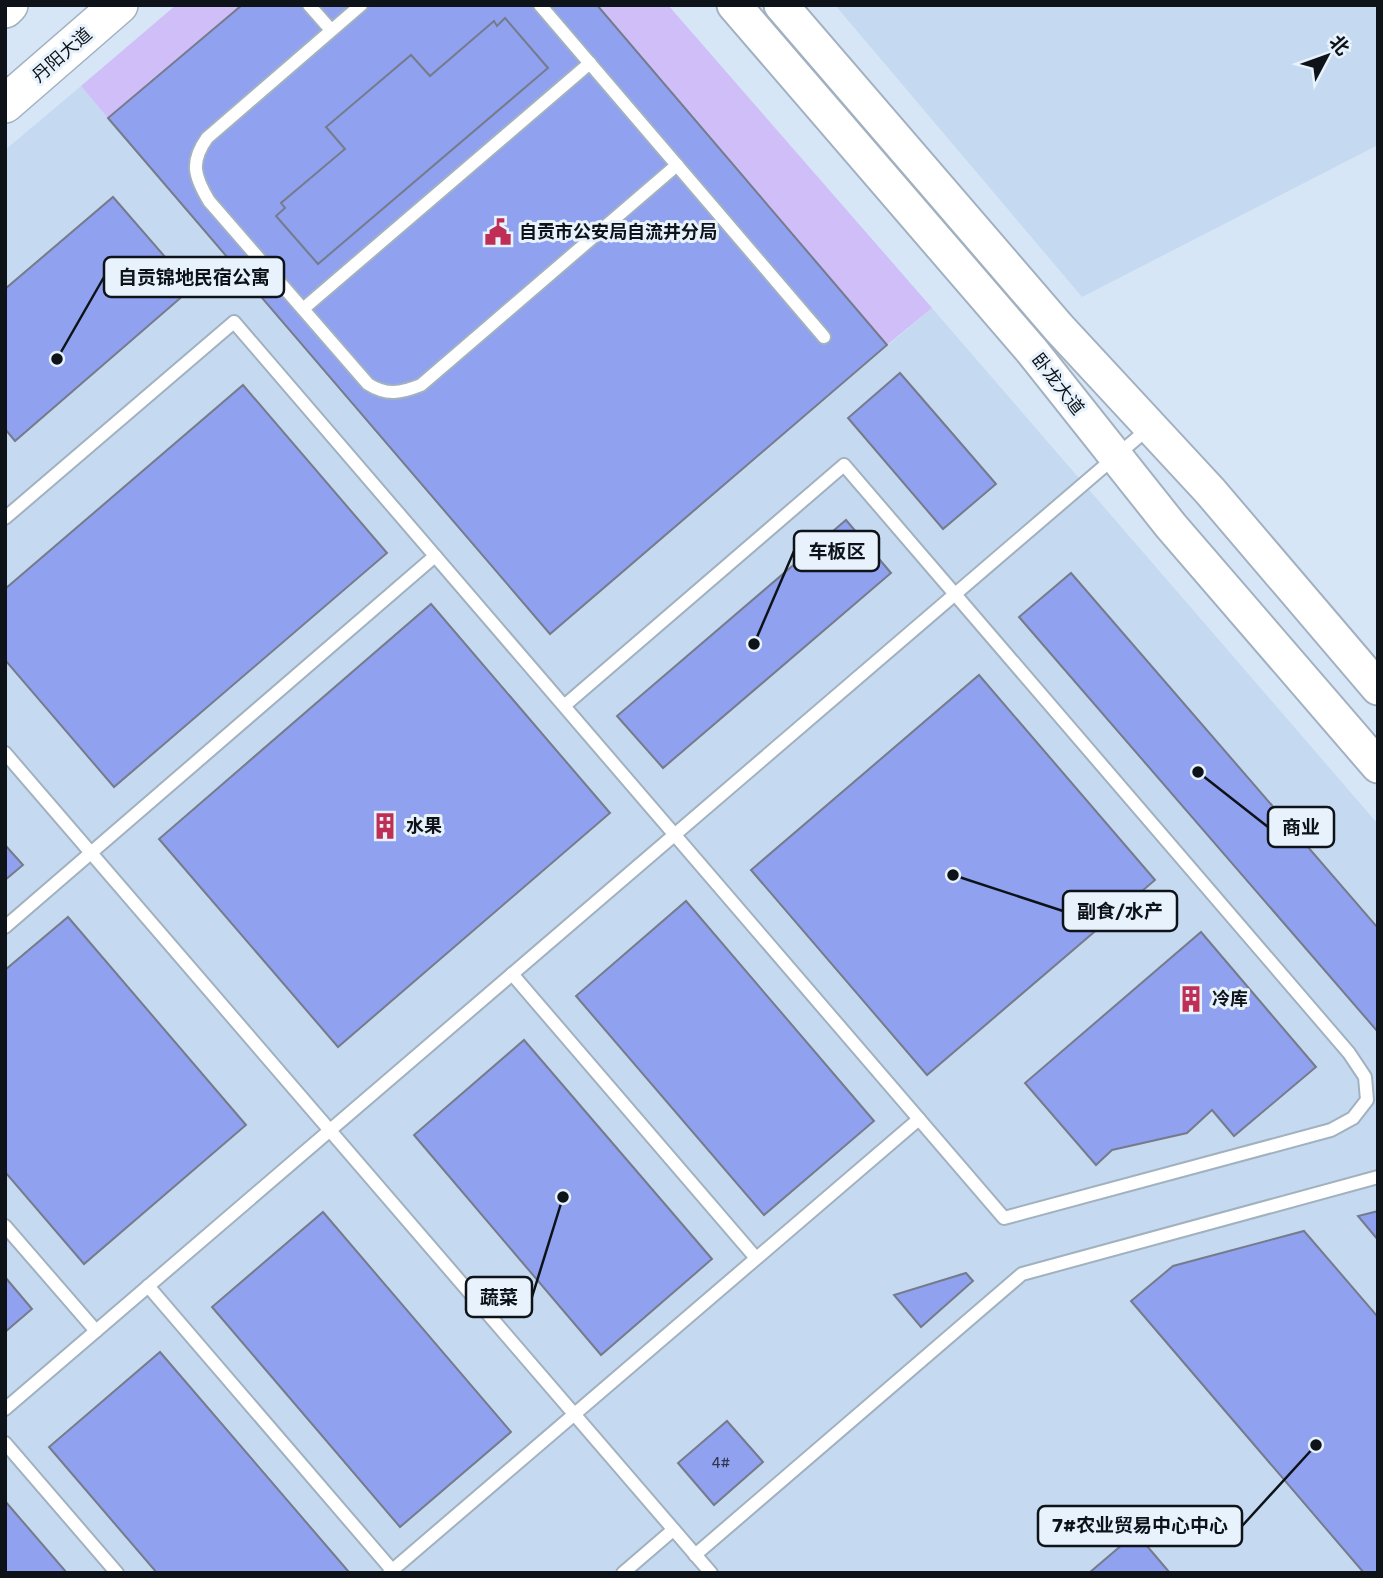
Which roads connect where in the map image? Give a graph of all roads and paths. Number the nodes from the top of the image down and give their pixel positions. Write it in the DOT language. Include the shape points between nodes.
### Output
graph roads {
  1 [pos="119,5"];
  2 [pos="309,5"];
  3 [pos="360,5"];
  4 [pos="540,5"];
  5 [pos="734,5"];
  6 [pos="781,5"];
  7 [pos="331,30"];
  8 [pos="590,64"];
  9 [pos="5,104"];
  10 [pos="677,166"];
  11 [pos="303,309"];
  12 [pos="824,337"];
  13 [pos="1150,426"];
  14 [pos="1116,457"];
  15 [pos="5,518"];
  16 [pos="435,556"];
  17 [pos="955,594"];
  18 [pos="1378,688"];
  19 [pos="564,706"];
  20 [pos="5,753"];
  21 [pos="1378,766"];
  22 [pos="674,835"];
  23 [pos="91,853"];
  24 [pos="5,927"];
  25 [pos="512,974"];
  26 [pos="919,1119"];
  27 [pos="330,1130"];
  28 [pos="1378,1177"];
  29 [pos="5,1226"];
  30 [pos="756,1258"];
  31 [pos="148,1286"];
  32 [pos="96,1331"];
  33 [pos="5,1409"];
  34 [pos="5,1443"];
  35 [pos="673,1530"];
  36 [pos="695,1555"];
  37 [pos="391,1571"];
  38 [pos="117,1573"];
  39 [pos="623,1573"];
  40 [pos="711,1573"];
  1 -- 9 [label="main road, 丹阳大道"];
  2 -- 7 [label="lane"];
  3 -- 7 [label="lane"];
  4 -- 8 [label="lane"];
  5 -- 14 [label="main road, 卧龙大道" via="1032,351"];
  6 -- 13 [label="main road, 卧龙大道" via="1050,318"];
  7 -- 11 [label="lane" via="207,138 193,169 209,201"];
  8 -- 10 [label="lane"];
  8 -- 11 [label="lane"];
  10 -- 11 [label="lane" via="429,378 407,391 392,393 368,384"];
  10 -- 12 [label="lane"];
  13 -- 14 [label="lane"];
  13 -- 18 [label="main road, 卧龙大道"];
  14 -- 17 [label="lane"];
  14 -- 21 [label="main road, 卧龙大道"];
  15 -- 16 [label="lane" via="234,322"];
  16 -- 19 [label="lane"];
  16 -- 23 [label="lane"];
  17 -- 19 [label="lane" via="844,465"];
  17 -- 22 [label="lane"];
  17 -- 26 [label="lane" via="1349,1053 1365,1077 1367,1100 1353,1118 1331,1130 1004,1218"];
  19 -- 22 [label="lane"];
  20 -- 23 [label="lane"];
  22 -- 25 [label="lane"];
  22 -- 26 [label="lane"];
  23 -- 24 [label="lane"];
  23 -- 27 [label="lane"];
  25 -- 27 [label="lane"];
  25 -- 30 [label="lane"];
  26 -- 30 [label="lane"];
  27 -- 31 [label="lane"];
  27 -- 35 [label="lane"];
  28 -- 36 [label="lane" via="1021,1274"];
  29 -- 32 [label="lane"];
  30 -- 37 [label="lane"];
  31 -- 32 [label="lane"];
  31 -- 37 [label="lane"];
  32 -- 33 [label="lane"];
  34 -- 38 [label="lane"];
  35 -- 36 [label="lane"];
  35 -- 39 [label="lane"];
  36 -- 40 [label="lane"];
}
